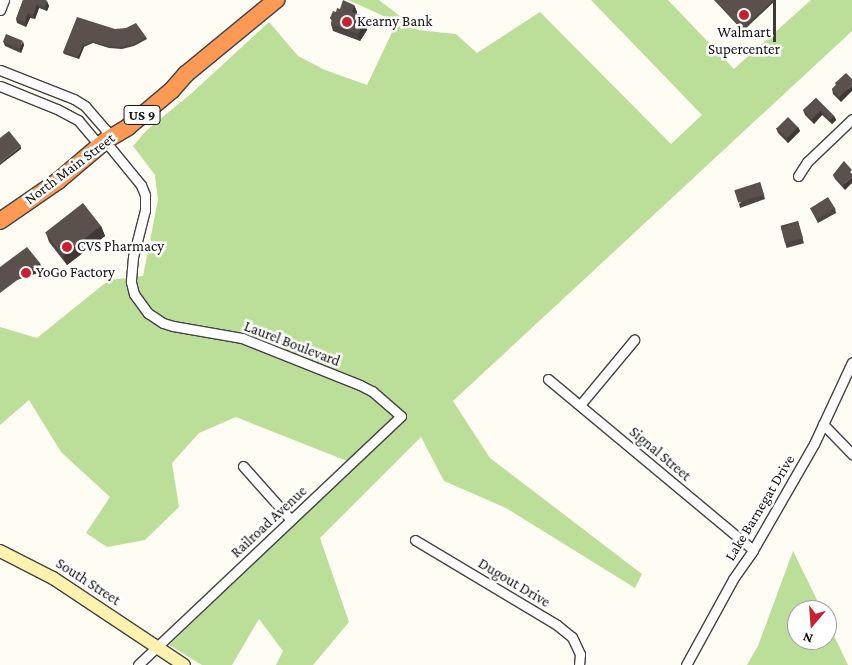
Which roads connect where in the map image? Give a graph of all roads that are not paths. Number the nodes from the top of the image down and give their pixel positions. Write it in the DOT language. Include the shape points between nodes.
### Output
graph roads {
  1 [pos="4,0"];
  2 [pos="276,0"];
  3 [pos="0,10"];
  4 [pos="0,70"];
  5 [pos="29,82"];
  6 [pos="0,86"];
  7 [pos="24,96"];
  8 [pos="852,119"];
  9 [pos="105,141"];
  10 [pos="798,176"];
  11 [pos="0,221"];
  12 [pos="634,340"];
  13 [pos="852,362"];
  14 [pos="548,379"];
  15 [pos="580,405"];
  16 [pos="401,416"];
  17 [pos="823,424"];
  18 [pos="852,454"];
  19 [pos="243,466"];
  20 [pos="291,520"];
  21 [pos="414,540"];
  22 [pos="0,550"];
  23 [pos="754,550"];
  24 [pos="155,648"];
  25 [pos="138,665"];
  26 [pos="184,665"];
  27 [pos="579,665"];
  28 [pos="686,665"];
  1 -- 3 [label="street"];
  2 -- 9 [label="highway, North Main Street / US 9" via="128,127"];
  4 -- 5 [label="street, Laurel Boulevard"];
  5 -- 7 [label="street"];
  5 -- 9 [label="street, Laurel Boulevard" via="85,106 106,130"];
  6 -- 7 [label="street, Laurel Boulevard"];
  7 -- 9 [label="street, Laurel Boulevard" via="70,114 95,140"];
  8 -- 10 [label="street" via="807,162"];
  9 -- 11 [label="highway, North Main Street / US 9" via="58,181"];
  9 -- 16 [label="street, Laurel Boulevard" via="136,177 145,195 131,282 134,294 148,313 163,324 242,338 343,378 372,391"];
  12 -- 15 [label="street"];
  13 -- 17 [label="street, Lake Barnegat Drive"];
  14 -- 15 [label="street, Signal Street"];
  15 -- 23 [label="street, Signal Street"];
  16 -- 20 [label="street, Railroad Avenue"];
  17 -- 18 [label="street"];
  17 -- 23 [label="street, Lake Barnegat Drive"];
  19 -- 20 [label="street"];
  20 -- 24 [label="street, Railroad Avenue"];
  21 -- 27 [label="street, Dugout Drive" via="557,624 572,637 580,654"];
  22 -- 24 [label="street, South Street" via="96,605"];
  23 -- 28 [label="street, Lake Barnegat Drive" via="733,579"];
  24 -- 25 [label="street, Railroad Avenue"];
  24 -- 26 [label="street, South Street"];
}
